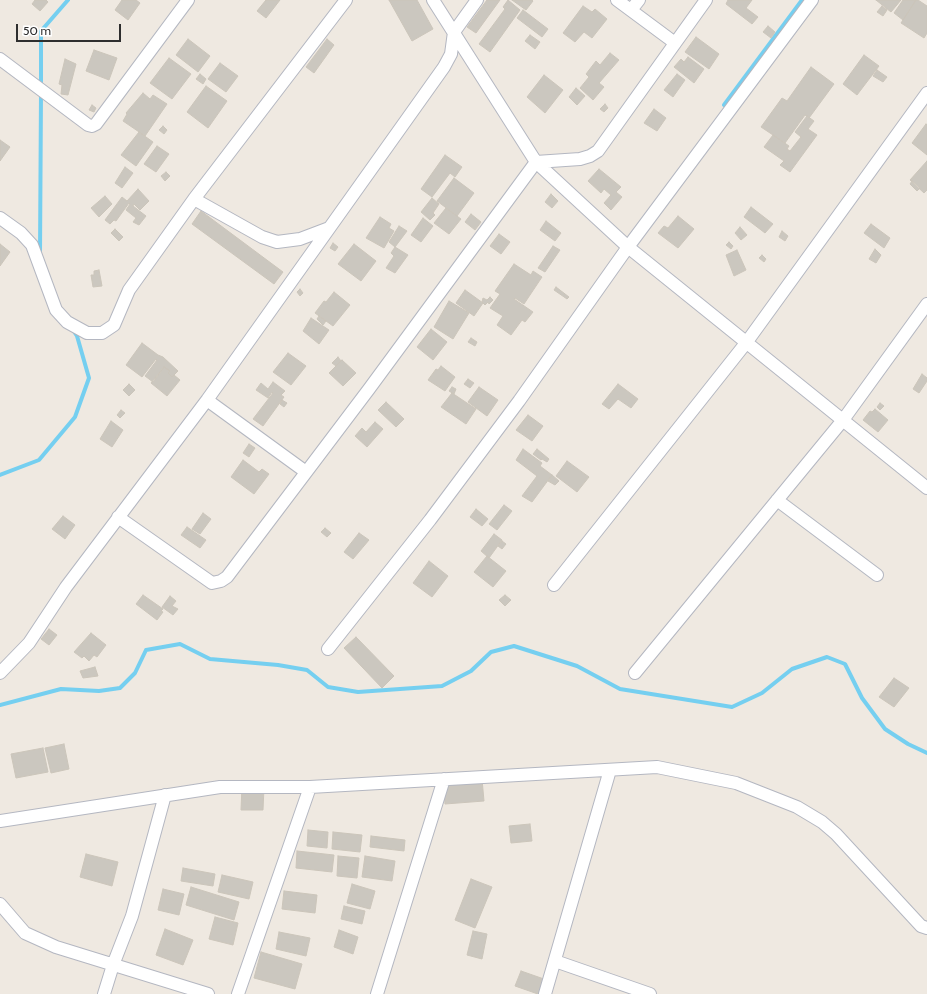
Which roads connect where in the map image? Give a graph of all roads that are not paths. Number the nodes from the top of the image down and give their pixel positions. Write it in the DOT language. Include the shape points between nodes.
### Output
graph roads {
  1 [pos="188,0"];
  2 [pos="346,0"];
  3 [pos="433,0"];
  4 [pos="477,0"];
  5 [pos="617,0"];
  6 [pos="638,0"];
  7 [pos="706,0"];
  8 [pos="812,0"];
  9 [pos="631,10"];
  10 [pos="454,32"];
  11 [pos="675,43"];
  12 [pos="0,59"];
  13 [pos="927,94"];
  14 [pos="536,162"];
  15 [pos="194,198"];
  16 [pos="0,218"];
  17 [pos="330,228"];
  18 [pos="628,247"];
  19 [pos="927,304"];
  20 [pos="746,343"];
  21 [pos="207,400"];
  22 [pos="843,420"];
  23 [pos="306,472"];
  24 [pos="927,488"];
  25 [pos="777,500"];
  26 [pos="118,517"];
  27 [pos="877,575"];
  28 [pos="554,585"];
  29 [pos="328,649"];
  30 [pos="0,673"];
  31 [pos="635,673"];
  32 [pos="610,770"];
  33 [pos="444,779"];
  34 [pos="310,787"];
  35 [pos="165,795"];
  36 [pos="0,821"];
  37 [pos="0,904"];
  38 [pos="927,928"];
  39 [pos="555,961"];
  40 [pos="113,965"];
  41 [pos="104,994"];
  42 [pos="208,994"];
  43 [pos="238,994"];
  44 [pos="376,994"];
  45 [pos="545,994"];
  46 [pos="650,994"];
  1 -- 12 [label="street" via="92,126"];
  2 -- 15 [label="street"];
  3 -- 10 [label="street"];
  4 -- 10 [label="street"];
  5 -- 9 [label="street"];
  6 -- 9 [label="street"];
  7 -- 11 [label="street"];
  8 -- 18 [label="street"];
  9 -- 11 [label="street"];
  10 -- 14 [label="street"];
  10 -- 17 [label="street" via="451,54 444,67"];
  11 -- 14 [label="street" via="598,151 580,159"];
  13 -- 20 [label="street"];
  14 -- 18 [label="street"];
  14 -- 23 [label="street"];
  15 -- 16 [label="street" via="129,290 114,325 102,333 87,334 67,322 56,310 32,245 21,233"];
  15 -- 17 [label="street" via="262,237 277,242 300,239"];
  17 -- 21 [label="street"];
  18 -- 20 [label="street"];
  18 -- 29 [label="street" via="430,520"];
  19 -- 22 [label="street"];
  20 -- 22 [label="street"];
  20 -- 28 [label="street"];
  21 -- 23 [label="street"];
  21 -- 26 [label="street"];
  22 -- 24 [label="street"];
  22 -- 25 [label="street"];
  23 -- 26 [label="street" via="227,577 212,583"];
  25 -- 27 [label="street"];
  25 -- 31 [label="street"];
  26 -- 30 [label="street" via="66,587 29,643"];
  32 -- 33 [label="street"];
  32 -- 38 [label="street" via="676,770 736,783 797,807 836,834 921,926"];
  32 -- 39 [label="street"];
  33 -- 34 [label="street"];
  33 -- 44 [label="street"];
  34 -- 35 [label="street" via="220,787"];
  34 -- 43 [label="street"];
  35 -- 36 [label="street"];
  35 -- 40 [label="street" via="132,916"];
  37 -- 40 [label="street" via="25,934"];
  39 -- 45 [label="street"];
  39 -- 46 [label="street"];
  40 -- 41 [label="street"];
  40 -- 42 [label="street"];
}
